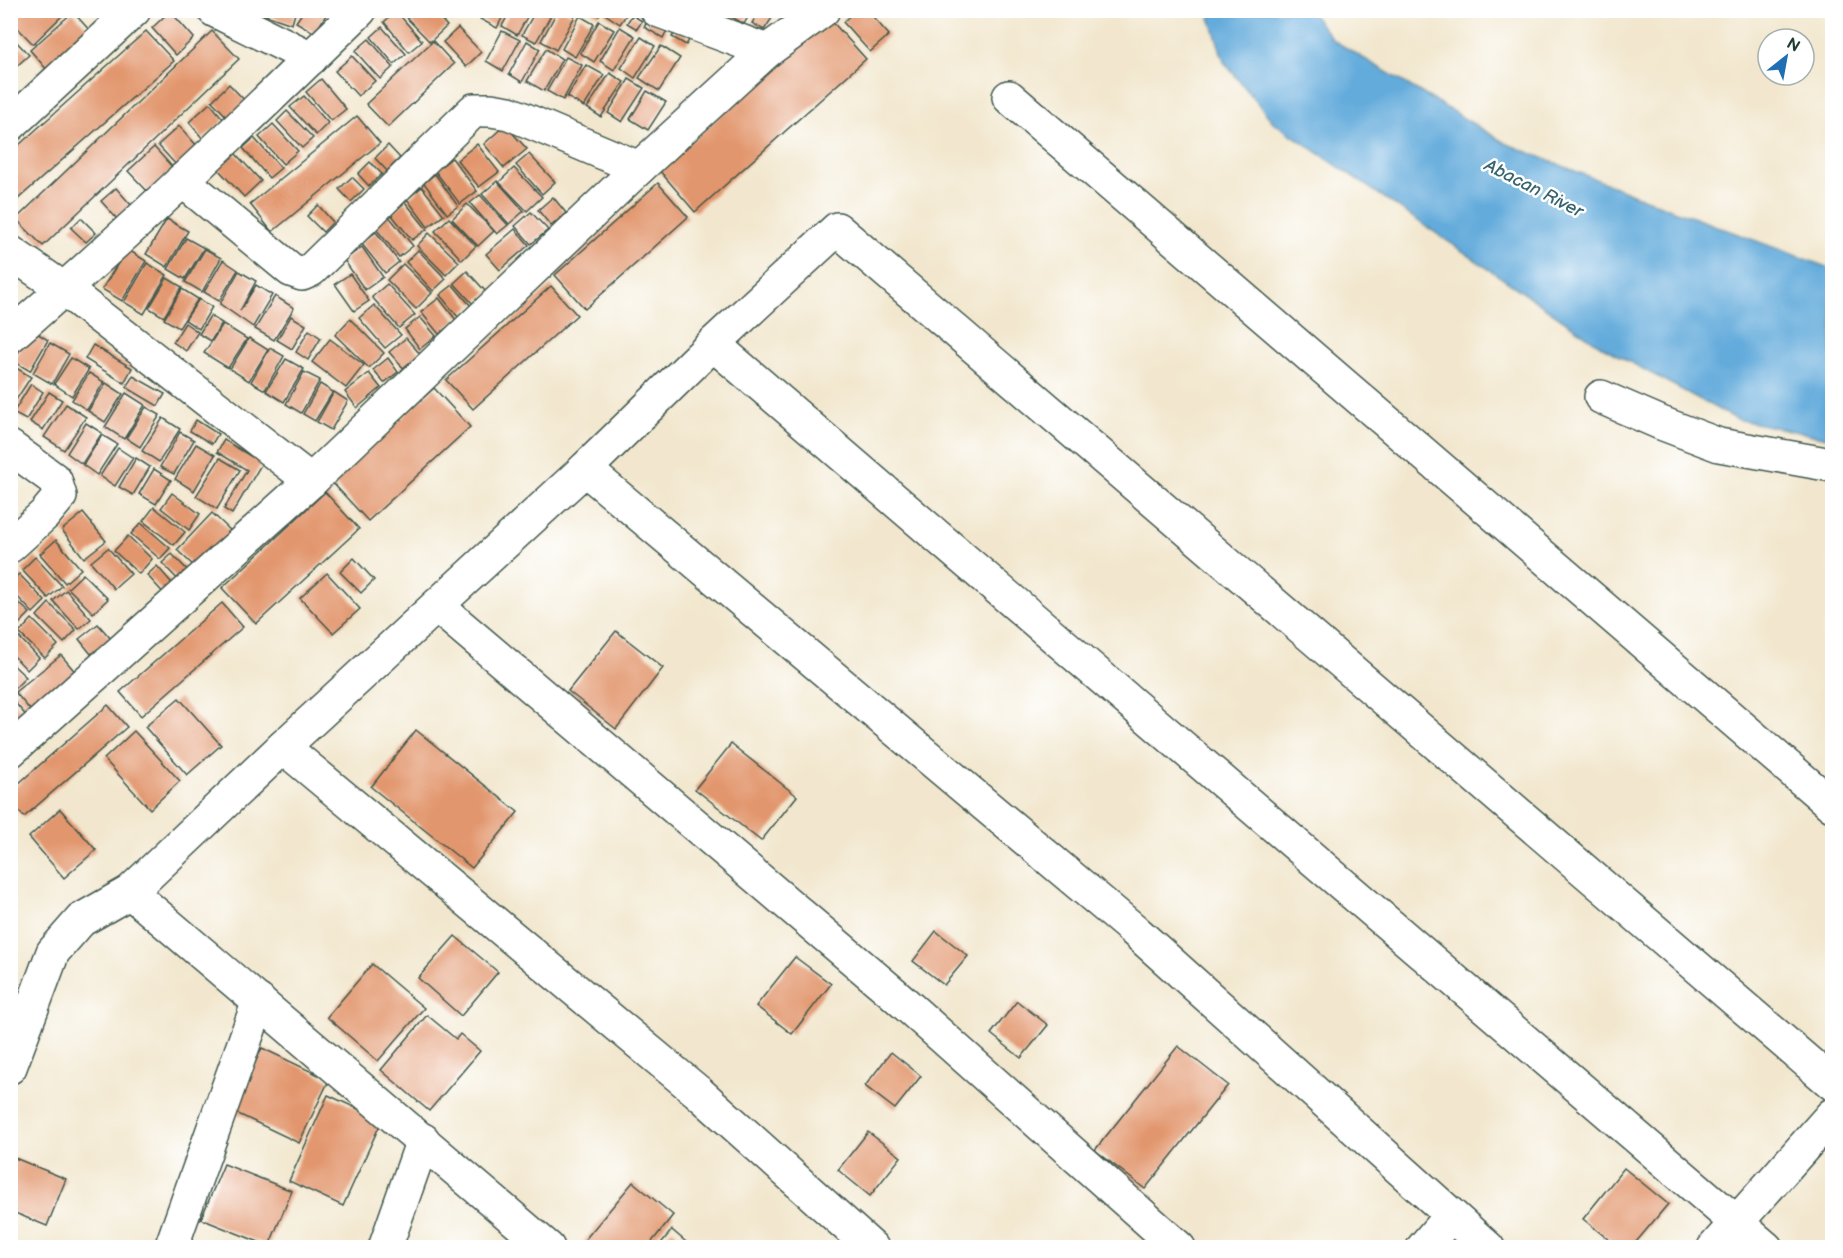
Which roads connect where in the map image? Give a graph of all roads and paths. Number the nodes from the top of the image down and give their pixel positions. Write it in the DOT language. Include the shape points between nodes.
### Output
graph roads {
  1 [pos="134,10"];
  2 [pos="214,10"];
  3 [pos="360,10"];
  4 [pos="657,10"];
  5 [pos="823,10"];
  6 [pos="767,51"];
  7 [pos="311,58"];
  8 [pos="1009,97"];
  9 [pos="10,125"];
  10 [pos="639,168"];
  11 [pos="182,180"];
  12 [pos="10,252"];
  13 [pos="64,290"];
  14 [pos="10,336"];
  15 [pos="713,344"];
  16 [pos="1601,397"];
  17 [pos="10,447"];
  18 [pos="1833,465"];
  19 [pos="585,469"];
  20 [pos="311,481"];
  21 [pos="10,546"];
  22 [pos="437,606"];
  23 [pos="283,747"];
  24 [pos="10,751"];
  25 [pos="1833,805"];
  26 [pos="130,892"];
  27 [pos="259,1001"];
  28 [pos="10,1067"];
  29 [pos="1833,1083"];
  30 [pos="1833,1115"];
  31 [pos="423,1140"];
  32 [pos="1451,1215"];
  33 [pos="1737,1222"];
  34 [pos="171,1248"];
  35 [pos="385,1248"];
  36 [pos="548,1248"];
  37 [pos="872,1248"];
  38 [pos="1179,1248"];
  39 [pos="1423,1248"];
  40 [pos="1488,1248"];
  41 [pos="1714,1248"];
  42 [pos="1766,1248"];
  1 -- 9 [label="street"];
  2 -- 7 [label="street"];
  3 -- 7 [label="street"];
  4 -- 6 [label="street"];
  5 -- 6 [label="street"];
  6 -- 10 [label="street"];
  7 -- 11 [label="street"];
  8 -- 25 [label="street"];
  10 -- 11 [label="street" via="509,113 474,110 311,270 302,274 291,270"];
  10 -- 20 [label="street"];
  11 -- 13 [label="street"];
  12 -- 13 [label="street"];
  13 -- 14 [label="street"];
  13 -- 20 [label="street"];
  15 -- 19 [label="street"];
  15 -- 29 [label="street" via="837,229"];
  15 -- 33 [label="street"];
  16 -- 18 [label="street" via="1719,445"];
  17 -- 21 [label="street" via="55,480 60,496"];
  19 -- 22 [label="street"];
  19 -- 32 [label="street" via="1134,930"];
  20 -- 24 [label="street"];
  22 -- 23 [label="street"];
  22 -- 38 [label="street" via="892,992"];
  23 -- 26 [label="street"];
  23 -- 37 [label="street" via="698,1092"];
  26 -- 27 [label="street"];
  26 -- 28 [label="street" via="81,920 53,952"];
  27 -- 31 [label="street"];
  27 -- 34 [label="street"];
  30 -- 33 [label="street"];
  31 -- 35 [label="street"];
  31 -- 36 [label="street"];
  32 -- 39 [label="street"];
  32 -- 40 [label="street"];
  33 -- 41 [label="street"];
  33 -- 42 [label="street"];
}
